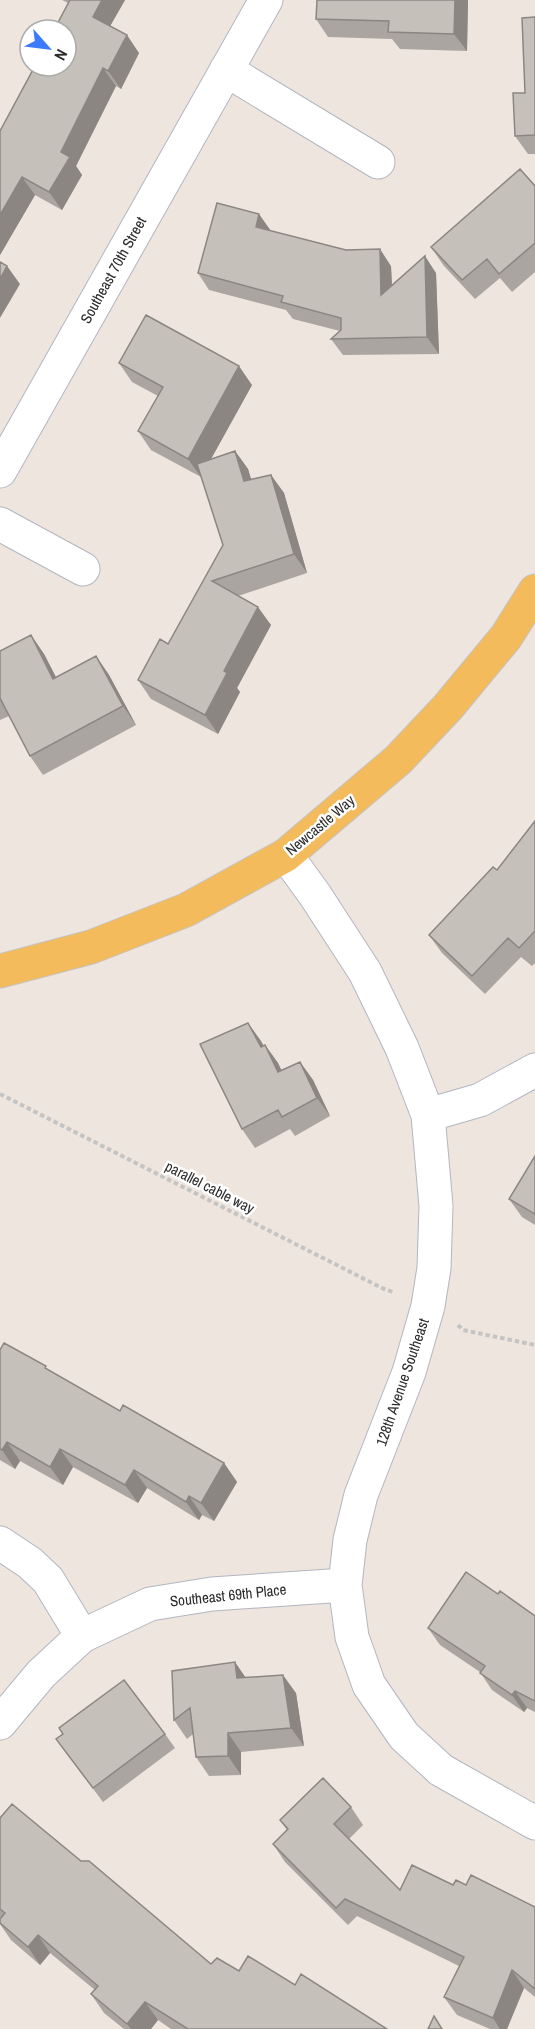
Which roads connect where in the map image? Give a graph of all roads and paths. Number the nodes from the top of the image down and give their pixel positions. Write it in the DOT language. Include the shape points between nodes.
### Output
graph roads {
  1 [pos="266,0"];
  2 [pos="226,70"];
  3 [pos="378,162"];
  4 [pos="0,471"];
  5 [pos="0,524"];
  6 [pos="83,569"];
  7 [pos="535,591"];
  8 [pos="286,855"];
  9 [pos="0,971"];
  10 [pos="535,1070"];
  11 [pos="0,1094"];
  12 [pos="428,1115"];
  13 [pos="402,1295"];
  14 [pos="454,1322"];
  15 [pos="535,1345"];
  16 [pos="0,1543"];
  17 [pos="345,1585"];
  18 [pos="82,1636"];
  19 [pos="0,1723"];
  20 [pos="535,1822"];
  1 -- 2 [label="street, Southeast 70th Street"];
  2 -- 3 [label="street"];
  2 -- 4 [label="street, Southeast 70th Street"];
  5 -- 6 [label="street"];
  7 -- 8 [label="main road, Newcastle Way" via="506,637 398,760"];
  8 -- 9 [label="main road, Newcastle Way" via="186,910 91,947"];
  8 -- 12 [label="street, 128th Avenue Southeast" via="365,972 402,1048"];
  10 -- 12 [label="street" via="480,1100"];
  11 -- 13 [label="path, parallel cable way"];
  12 -- 17 [label="street, 128th Avenue Southeast" via="436,1206 428,1306 409,1372 361,1495"];
  14 -- 15 [label="path" via="463,1330"];
  16 -- 18 [label="street" via="48,1580"];
  17 -- 18 [label="street, Southeast 69th Place" via="212,1594 150,1604"];
  17 -- 20 [label="street, 128th Avenue Southeast" via="352,1637 369,1685 404,1736 441,1770"];
  18 -- 19 [label="street, Southeast 69th Place" via="41,1674"];
}
